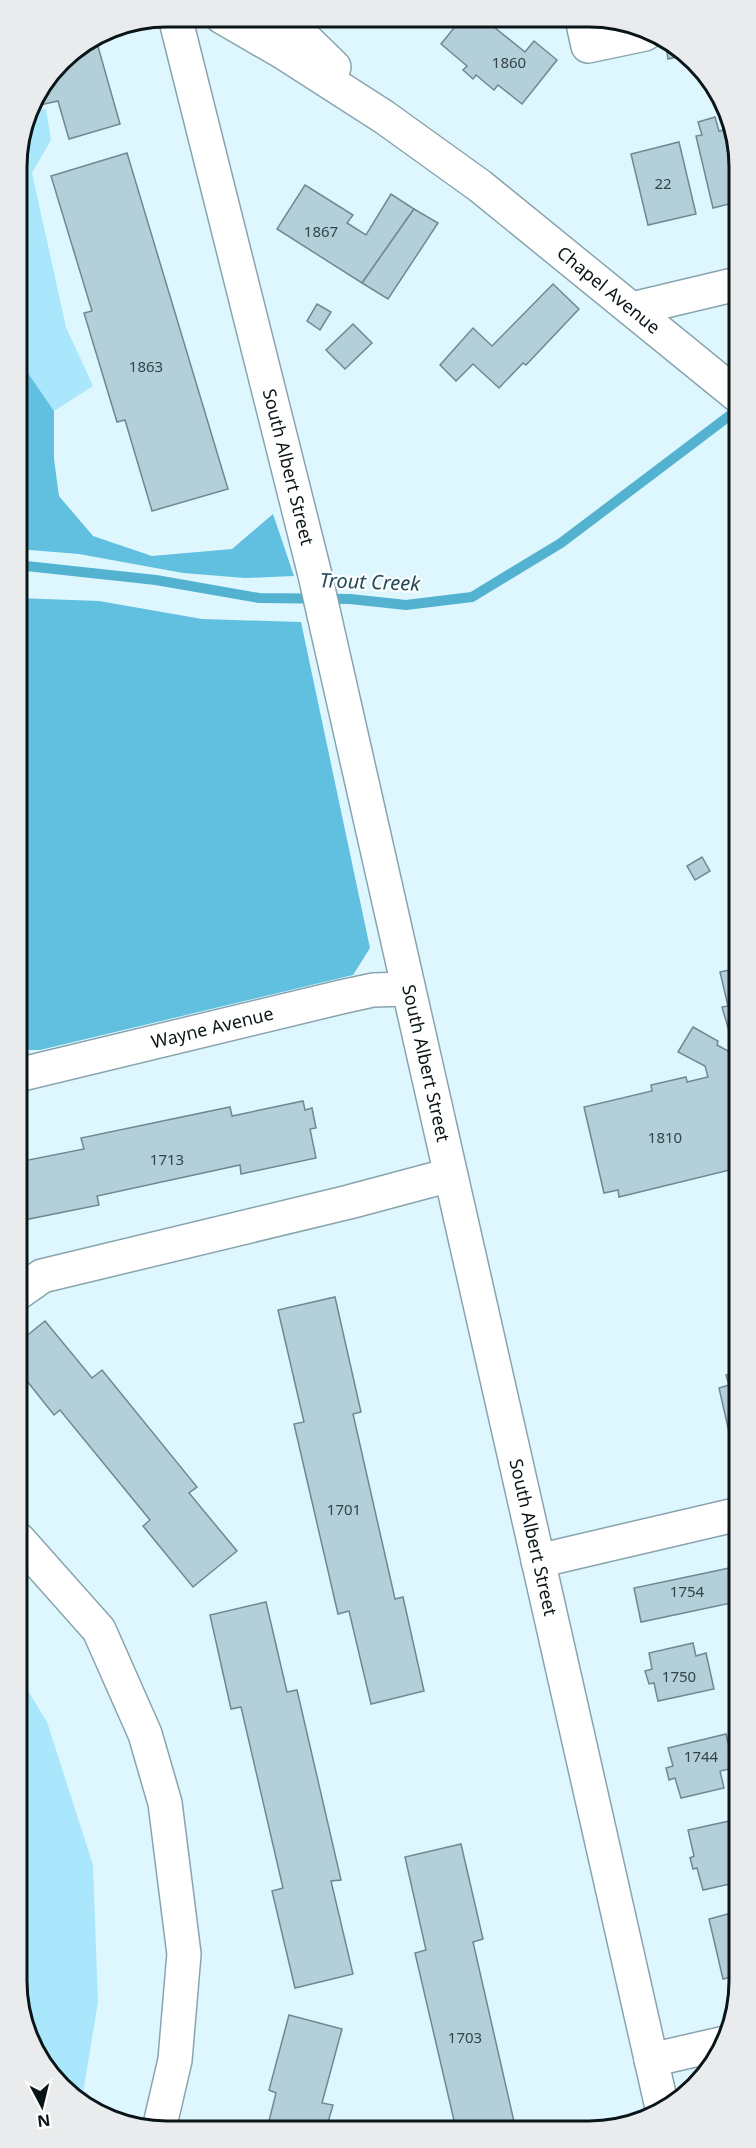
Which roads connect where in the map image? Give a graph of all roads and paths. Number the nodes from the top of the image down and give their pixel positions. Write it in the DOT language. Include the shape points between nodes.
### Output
graph roads {
  1 [pos="178,27"];
  2 [pos="239,27"];
  3 [pos="293,27"];
  4 [pos="585,33"];
  5 [pos="633,34"];
  6 [pos="480,186"];
  7 [pos="729,286"];
  8 [pos="632,309"];
  9 [pos="729,388"];
  10 [pos="407,989"];
  11 [pos="27,1073"];
  12 [pos="450,1175"];
  13 [pos="27,1287"];
  14 [pos="729,1516"];
  15 [pos="27,1549"];
  16 [pos="538,1561"];
  17 [pos="712,2046"];
  18 [pos="651,2060"];
  19 [pos="660,2101"];
  20 [pos="161,2121"];
  1 -- 10 [label="street, South Albert Street" via="315,575"];
  2 -- 6 [label="street, Chapel Avenue" via="384,117"];
  3 -- 6 [label="street, Chapel Avenue" via="342,74"];
  4 -- 5 [label="street"];
  6 -- 8 [label="street, Chapel Avenue"];
  7 -- 8 [label="street"];
  8 -- 9 [label="street, Chapel Avenue"];
  10 -- 11 [label="street, Wayne Avenue" via="373,990 341,997"];
  10 -- 12 [label="street, South Albert Street"];
  12 -- 13 [label="street" via="42,1276"];
  12 -- 16 [label="street, South Albert Street"];
  14 -- 16 [label="street"];
  15 -- 20 [label="street" via="99,1630 145,1734 165,1803 184,1954 175,2060"];
  16 -- 18 [label="street, South Albert Street"];
  17 -- 18 [label="street"];
  18 -- 19 [label="street, South Albert Street"];
}
